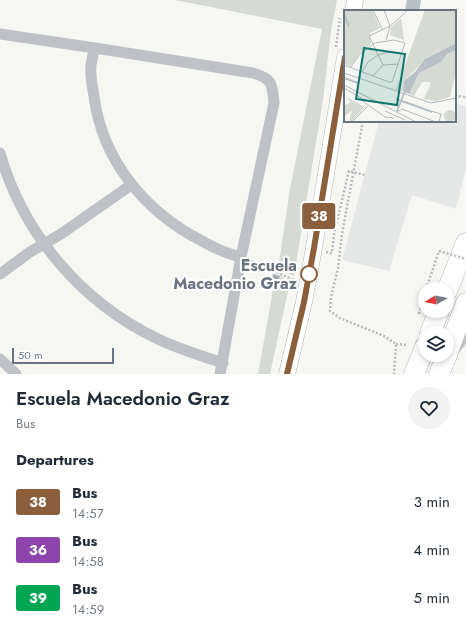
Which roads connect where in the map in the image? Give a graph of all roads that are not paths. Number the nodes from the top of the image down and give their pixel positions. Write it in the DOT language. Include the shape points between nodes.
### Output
graph roads {
  1 [pos="355,0"];
  2 [pos="353,10"];
  3 [pos="0,34"];
  4 [pos="95,48"];
  5 [pos="344,63"];
  6 [pos="0,153"];
  7 [pos="131,185"];
  8 [pos="466,243"];
  9 [pos="44,244"];
  10 [pos="242,257"];
  11 [pos="0,274"];
  12 [pos="451,282"];
  13 [pos="466,303"];
  14 [pos="454,335"];
  15 [pos="466,335"];
  16 [pos="454,349"];
  17 [pos="0,359"];
  18 [pos="419,362"];
  19 [pos="222,369"];
  20 [pos="16,374"];
  21 [pos="287,374"];
  22 [pos="414,374"];
  1 -- 2 [label="street"];
  3 -- 4 [label="street"];
  4 -- 7 [label="street" via="91,66 95,106 107,144"];
  4 -- 10 [label="street" via="254,73 270,81 274,102"];
  5 -- 21 [label="street" via="314,248"];
  6 -- 9 [label="street" via="17,198"];
  7 -- 9 [label="street"];
  7 -- 10 [label="street" via="146,202 182,230 222,251"];
  8 -- 12 [label="highway"];
  9 -- 11 [label="street"];
  9 -- 19 [label="street" via="65,270 86,290 123,319 168,344"];
  10 -- 19 [label="street"];
  13 -- 14 [label="highway"];
  15 -- 16 [label="street"];
  17 -- 20 [label="street"];
  18 -- 22 [label="highway"];
}
